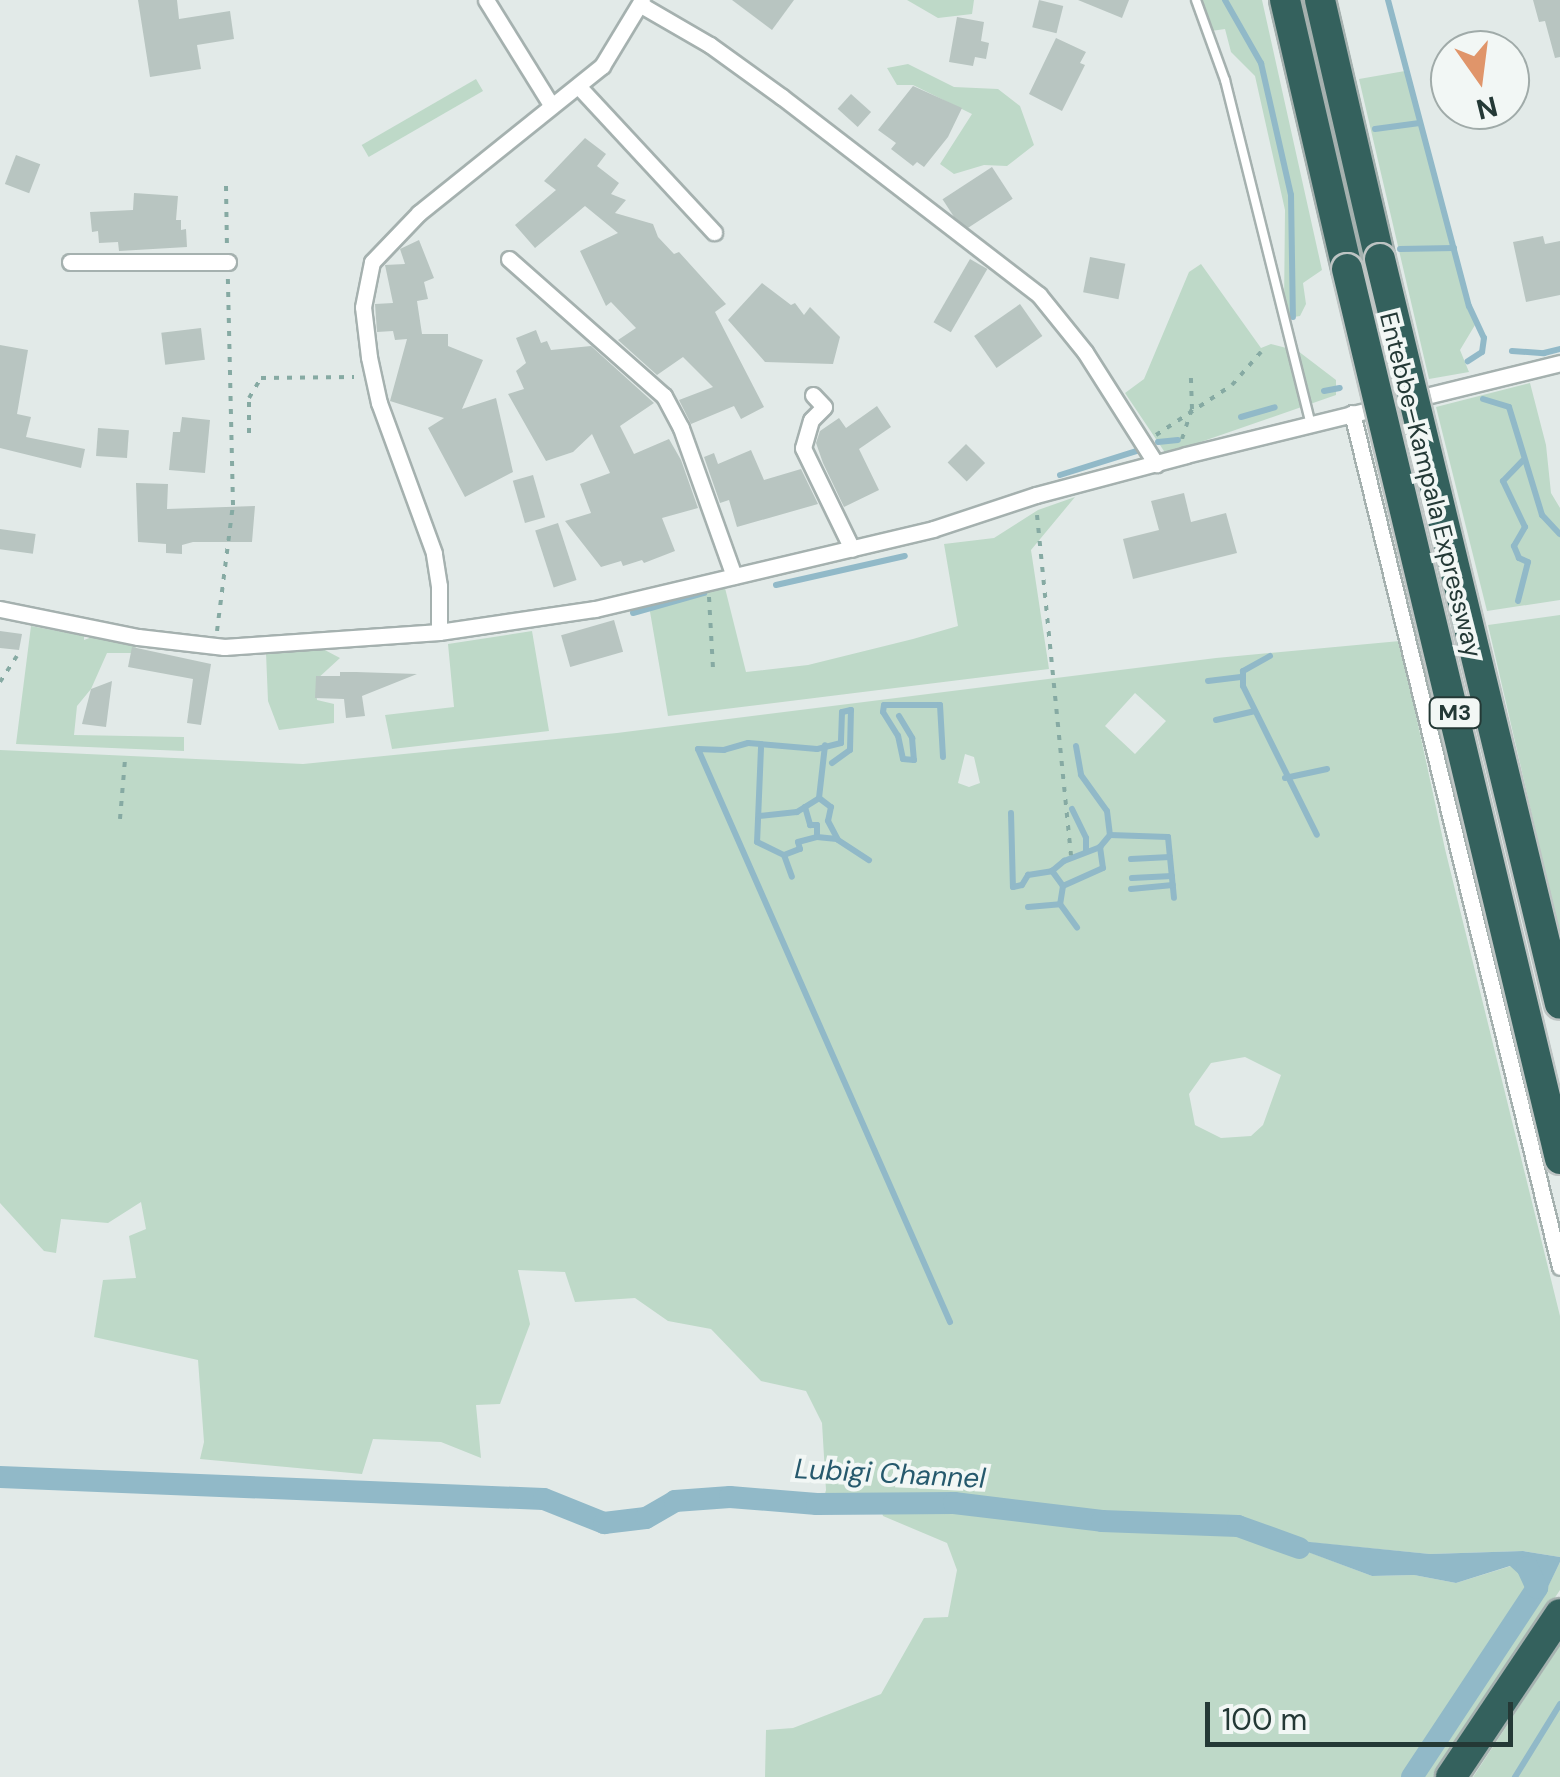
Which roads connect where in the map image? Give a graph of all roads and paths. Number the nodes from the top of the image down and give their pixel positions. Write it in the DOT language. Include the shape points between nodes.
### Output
graph roads {
  1 [pos="486,0"];
  2 [pos="1196,0"];
  3 [pos="1285,0"];
  4 [pos="1320,0"];
  5 [pos="642,3"];
  6 [pos="580,88"];
  7 [pos="551,105"];
  8 [pos="226,186"];
  9 [pos="714,232"];
  10 [pos="509,259"];
  11 [pos="70,262"];
  12 [pos="228,262"];
  13 [pos="1261,352"];
  14 [pos="1560,364"];
  15 [pos="1191,373"];
  16 [pos="373,374"];
  17 [pos="813,396"];
  18 [pos="1192,408"];
  19 [pos="1352,413"];
  20 [pos="1312,424"];
  21 [pos="249,433"];
  22 [pos="1182,439"];
  23 [pos="1146,444"];
  24 [pos="1156,464"];
  25 [pos="1036,495"];
  26 [pos="852,549"];
  27 [pos="734,576"];
  28 [pos="708,582"];
  29 [pos="0,609"];
  30 [pos="438,632"];
  31 [pos="215,646"];
  32 [pos="17,656"];
  33 [pos="713,668"];
  34 [pos="0,682"];
  35 [pos="125,760"];
  36 [pos="120,819"];
  37 [pos="1071,855"];
  38 [pos="1560,1004"];
  39 [pos="1560,1159"];
  40 [pos="1560,1267"];
  41 [pos="1560,1614"];
  42 [pos="1451,1777"];
  1 -- 7 [label="street"];
  2 -- 20 [label="lane" via="1226,80"];
  3 -- 39 [label="highway, Entebbe–Kampala Expressway / M3, bridge"];
  4 -- 38 [label="highway, Entebbe–Kampala Expressway / M3, bridge"];
  5 -- 6 [label="street"];
  5 -- 23 [label="street" via="782,97 1039,294"];
  6 -- 7 [label="street"];
  6 -- 9 [label="street"];
  7 -- 16 [label="street" via="420,213 372,262 363,307"];
  8 -- 12 [label="path"];
  10 -- 27 [label="street" via="664,396"];
  11 -- 12 [label="street"];
  12 -- 31 [label="path" via="233,505"];
  13 -- 18 [label="path" via="1232,385"];
  14 -- 19 [label="street"];
  15 -- 18 [label="path"];
  16 -- 21 [label="path" via="261,378 249,398"];
  16 -- 30 [label="street" via="434,553"];
  17 -- 26 [label="street" via="824,406 811,420 803,448"];
  18 -- 22 [label="path"];
  18 -- 23 [label="path"];
  19 -- 20 [label="street"];
  19 -- 40 [label="street"];
  20 -- 24 [label="street"];
  23 -- 24 [label="street"];
  24 -- 25 [label="street"];
  25 -- 26 [label="street"];
  25 -- 37 [label="path"];
  26 -- 27 [label="street"];
  27 -- 28 [label="street"];
  28 -- 30 [label="street" via="595,609"];
  28 -- 33 [label="path"];
  29 -- 31 [label="street"];
  30 -- 31 [label="street"];
  32 -- 34 [label="path"];
  35 -- 36 [label="path"];
  41 -- 42 [label="highway"];
}
